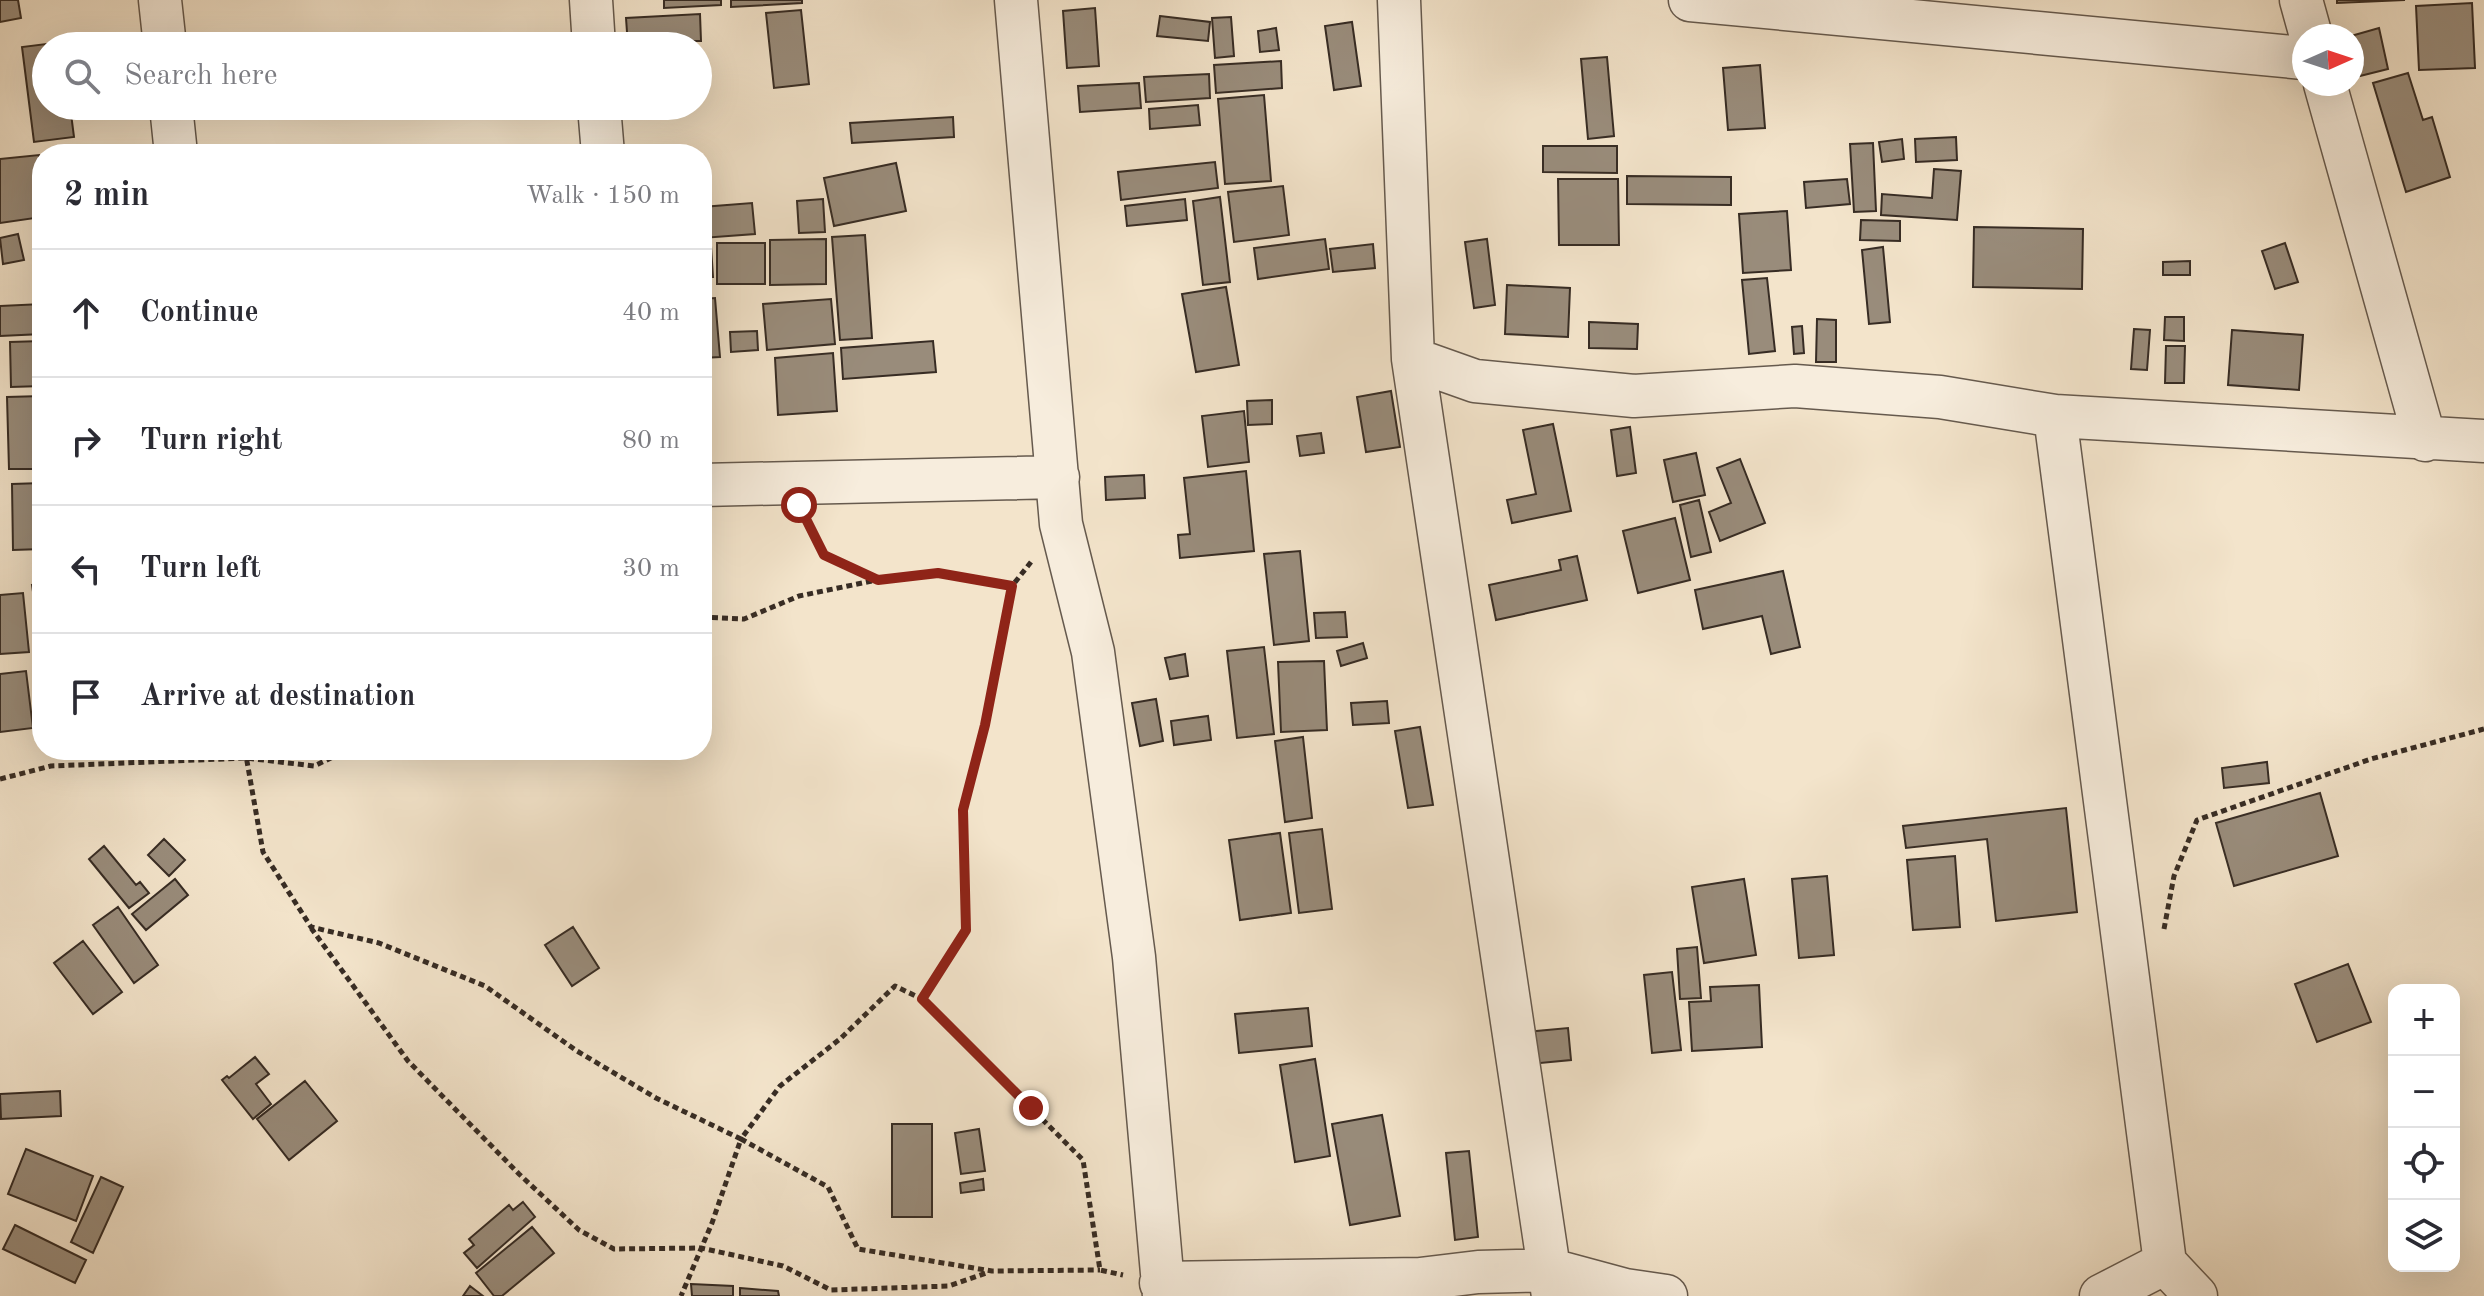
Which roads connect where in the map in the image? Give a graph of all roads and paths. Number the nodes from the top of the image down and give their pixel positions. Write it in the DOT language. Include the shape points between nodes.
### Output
graph roads {
  1 [pos="160,0"];
  2 [pos="591,0"];
  3 [pos="1016,0"];
  4 [pos="1399,0"];
  5 [pos="1690,0"];
  6 [pos="2301,0"];
  7 [pos="2308,24"];
  8 [pos="163,32"];
  9 [pos="593,32"];
  10 [pos="2292,57"];
  11 [pos="2328,96"];
  12 [pos="172,120"];
  13 [pos="600,120"];
  14 [pos="175,144"];
  15 [pos="602,144"];
  16 [pos="1413,359"];
  17 [pos="2055,416"];
  18 [pos="2425,440"];
  19 [pos="2484,441"];
  20 [pos="1058,477"];
  21 [pos="712,485"];
  22 [pos="795,485"];
  23 [pos="1061,524"];
  24 [pos="878,580"];
  25 [pos="1012,586"];
  26 [pos="712,617"];
  27 [pos="2484,729"];
  28 [pos="197,760"];
  29 [pos="246,760"];
  30 [pos="263,760"];
  31 [pos="327,760"];
  32 [pos="0,779"];
  33 [pos="311,927"];
  34 [pos="2162,937"];
  35 [pos="922,999"];
  36 [pos="741,1139"];
  37 [pos="701,1248"];
  38 [pos="2165,1263"];
  39 [pos="1100,1270"];
  40 [pos="992,1271"];
  41 [pos="1552,1283"];
  42 [pos="1162,1290"];
  43 [pos="681,1296"];
  44 [pos="1666,1296"];
  45 [pos="2101,1296"];
  46 [pos="2196,1296"];
  1 -- 8 [label="street"];
  2 -- 9 [label="street"];
  3 -- 20 [label="street"];
  4 -- 16 [label="street"];
  5 -- 10 [label="street"];
  6 -- 7 [label="street"];
  11 -- 18 [label="street"];
  12 -- 14 [label="street"];
  13 -- 15 [label="street"];
  16 -- 17 [label="street" via="1475,381 1634,396 1795,386 1940,397"];
  16 -- 41 [label="street"];
  17 -- 18 [label="street"];
  17 -- 38 [label="street"];
  18 -- 19 [label="street"];
  20 -- 22 [label="street"];
  20 -- 23 [label="street"];
  21 -- 22 [label="street"];
  22 -- 24 [label="path" via="824,555"];
  23 -- 25 [label="path"];
  23 -- 42 [label="street" via="1093,652 1132,941"];
  24 -- 25 [label="path" via="938,573"];
  24 -- 26 [label="path" via="799,596 744,619"];
  25 -- 35 [label="path" via="963,810 966,930"];
  27 -- 34 [label="path" via="2371,759 2197,820 2174,876"];
  28 -- 32 [label="path" via="51,766"];
  29 -- 33 [label="path" via="263,852"];
  30 -- 31 [label="path" via="314,766"];
  33 -- 36 [label="path" via="379,943 485,986 577,1051 656,1098"];
  33 -- 37 [label="path" via="408,1061 579,1230 614,1249"];
  35 -- 36 [label="path" via="895,986 780,1086"];
  35 -- 39 [label="path" via="1083,1160"];
  36 -- 37 [label="path"];
  36 -- 40 [label="path" via="828,1187 858,1249"];
  37 -- 40 [label="path" via="783,1266 831,1290 949,1286"];
  37 -- 43 [label="path"];
  38 -- 45 [label="street"];
  38 -- 46 [label="street"];
  39 -- 40 [label="path"];
  39 -- 42 [label="path"];
  41 -- 42 [label="street" via="1478,1272"];
  41 -- 44 [label="street"];
}
